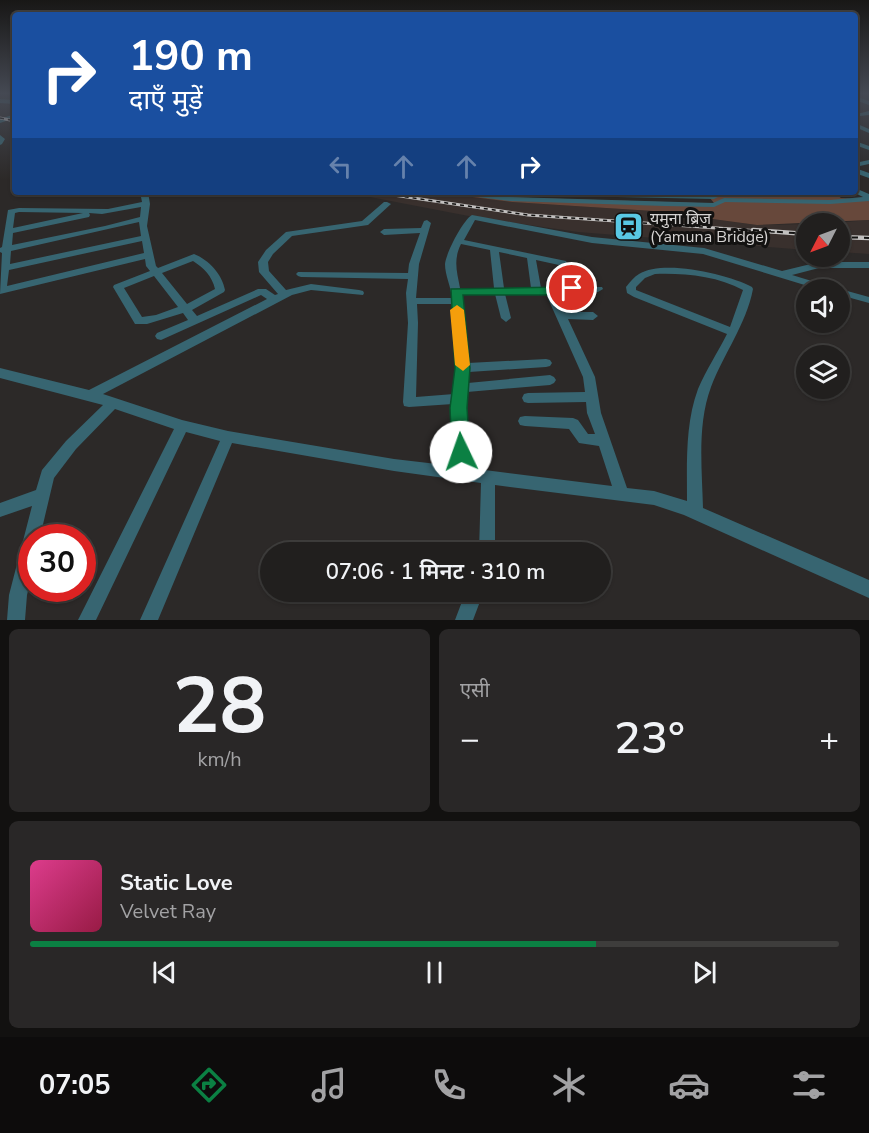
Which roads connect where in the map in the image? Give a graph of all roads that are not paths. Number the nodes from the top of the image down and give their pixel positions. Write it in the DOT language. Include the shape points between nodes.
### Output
graph roads {
  1 [pos="0,137"];
  2 [pos="0,143"];
  3 [pos="861,171"];
  4 [pos="869,189"];
  5 [pos="144,195"];
  6 [pos="502,195"];
  7 [pos="574,195"];
  8 [pos="730,195"];
  9 [pos="750,195"];
  10 [pos="768,195"];
  11 [pos="783,195"];
  12 [pos="804,195"];
  13 [pos="822,195"];
  14 [pos="524,196"];
  15 [pos="550,196"];
  16 [pos="618,196"];
  17 [pos="714,197"];
  18 [pos="869,198"];
  19 [pos="734,200"];
  20 [pos="755,201"];
  21 [pos="775,201"];
  22 [pos="790,201"];
  23 [pos="811,201"];
  24 [pos="830,202"];
  25 [pos="146,204"];
  26 [pos="387,204"];
  27 [pos="108,211"];
  28 [pos="144,218"];
  29 [pos="10,231"];
  30 [pos="384,232"];
  31 [pos="145,238"];
  32 [pos="457,241"];
  33 [pos="4,249"];
  34 [pos="494,249"];
  35 [pos="148,255"];
  36 [pos="531,256"];
  37 [pos="869,265"];
  38 [pos="6,268"];
  39 [pos="154,270"];
  40 [pos="301,274"];
  41 [pos="783,274"];
  42 [pos="413,276"];
  43 [pos="799,279"];
  44 [pos="598,289"];
  45 [pos="570,290"];
  46 [pos="1,291"];
  47 [pos="536,291"];
  48 [pos="550,291"];
  49 [pos="499,292"];
  50 [pos="359,293"];
  51 [pos="850,295"];
  52 [pos="456,296"];
  53 [pos="279,297"];
  54 [pos="869,300"];
  55 [pos="412,301"];
  56 [pos="184,308"];
  57 [pos="560,315"];
  58 [pos="593,316"];
  59 [pos="506,318"];
  60 [pos="195,321"];
  61 [pos="732,332"];
  62 [pos="161,336"];
  63 [pos="546,363"];
  64 [pos="463,368"];
  65 [pos="0,373"];
  66 [pos="550,380"];
  67 [pos="460,393"];
  68 [pos="90,395"];
  69 [pos="591,397"];
  70 [pos="528,398"];
  71 [pos="113,403"];
  72 [pos="525,422"];
  73 [pos="182,426"];
  74 [pos="228,436"];
  75 [pos="604,441"];
  76 [pos="462,474"];
  77 [pos="488,478"];
  78 [pos="622,494"];
  79 [pos="42,495"];
  80 [pos="0,510"];
  81 [pos="695,512"];
  82 [pos="35,524"];
  83 [pos="487,542"];
  84 [pos="869,589"];
  85 [pos="18,596"];
  86 [pos="471,602"];
  87 [pos="16,620"];
  88 [pos="87,620"];
  89 [pos="149,620"];
  90 [pos="464,620"];
  1 -- 2 [label="street"];
  3 -- 4 [label="street"];
  5 -- 25 [label="street"];
  6 -- 14 [label="street"];
  7 -- 15 [label="street"];
  7 -- 16 [label="street"];
  8 -- 19 [label="street"];
  9 -- 20 [label="street"];
  10 -- 21 [label="street"];
  11 -- 22 [label="street"];
  12 -- 23 [label="street"];
  13 -- 24 [label="street"];
  14 -- 15 [label="street"];
  16 -- 17 [label="street" via="710,205"];
  17 -- 19 [label="street"];
  18 -- 24 [label="street"];
  19 -- 20 [label="street"];
  20 -- 21 [label="street"];
  21 -- 22 [label="street"];
  22 -- 23 [label="street"];
  23 -- 24 [label="street"];
  25 -- 27 [label="street"];
  25 -- 28 [label="street"];
  26 -- 53 [label="street" via="365,223 303,230 285,236 263,262 264,272"];
  27 -- 29 [label="street"];
  27 -- 29 [label="street" via="16,210 10,214"];
  28 -- 31 [label="street"];
  28 -- 33 [label="street"];
  29 -- 33 [label="street"];
  30 -- 42 [label="street" via="426,227"];
  31 -- 35 [label="street"];
  31 -- 38 [label="street"];
  32 -- 34 [label="street"];
  32 -- 41 [label="street" via="473,217 592,240 704,251"];
  32 -- 52 [label="street" via="450,264"];
  33 -- 38 [label="street"];
  34 -- 36 [label="street"];
  34 -- 49 [label="street"];
  35 -- 39 [label="street"];
  35 -- 46 [label="street"];
  36 -- 45 [label="street" via="564,264"];
  36 -- 47 [label="street"];
  37 -- 41 [label="street" via="819,265"];
  38 -- 46 [label="street"];
  39 -- 56 [label="street"];
  39 -- 56 [label="street" via="194,257 212,273 221,285 220,290"];
  39 -- 56 [label="street" via="117,287 139,321"];
  40 -- 42 [label="street"];
  41 -- 43 [label="street"];
  42 -- 55 [label="street"];
  44 -- 45 [label="street"];
  45 -- 48 [label="street"];
  47 -- 48 [label="street"];
  47 -- 49 [label="street"];
  48 -- 57 [label="street"];
  49 -- 52 [label="street"];
  49 -- 59 [label="street"];
  50 -- 53 [label="street" via="310,287"];
  51 -- 54 [label="street"];
  52 -- 55 [label="street"];
  52 -- 64 [label="street"];
  53 -- 60 [label="street" via="262,291"];
  53 -- 68 [label="street"];
  55 -- 67 [label="street" via="409,402"];
  56 -- 60 [label="street"];
  57 -- 58 [label="street"];
  57 -- 69 [label="street" via="589,377"];
  60 -- 62 [label="street"];
  61 -- 61 [label="street" via="748,291 740,284 705,273 661,271 643,275 631,287 638,295"];
  61 -- 81 [label="street" via="702,398"];
  63 -- 64 [label="street"];
  64 -- 67 [label="street"];
  65 -- 68 [label="street"];
  66 -- 67 [label="street"];
  67 -- 76 [label="street"];
  68 -- 71 [label="street"];
  69 -- 70 [label="street"];
  69 -- 75 [label="street"];
  71 -- 73 [label="street"];
  71 -- 79 [label="street" via="47,476"];
  72 -- 75 [label="street" via="573,424 584,439"];
  73 -- 74 [label="street"];
  73 -- 88 [label="street"];
  74 -- 76 [label="street"];
  74 -- 89 [label="street"];
  75 -- 78 [label="street"];
  76 -- 77 [label="street"];
  77 -- 78 [label="street"];
  77 -- 83 [label="street"];
  78 -- 81 [label="street" via="654,498"];
  79 -- 80 [label="street"];
  79 -- 82 [label="street"];
  81 -- 84 [label="street"];
  85 -- 87 [label="street"];
  86 -- 90 [label="street"];
}
